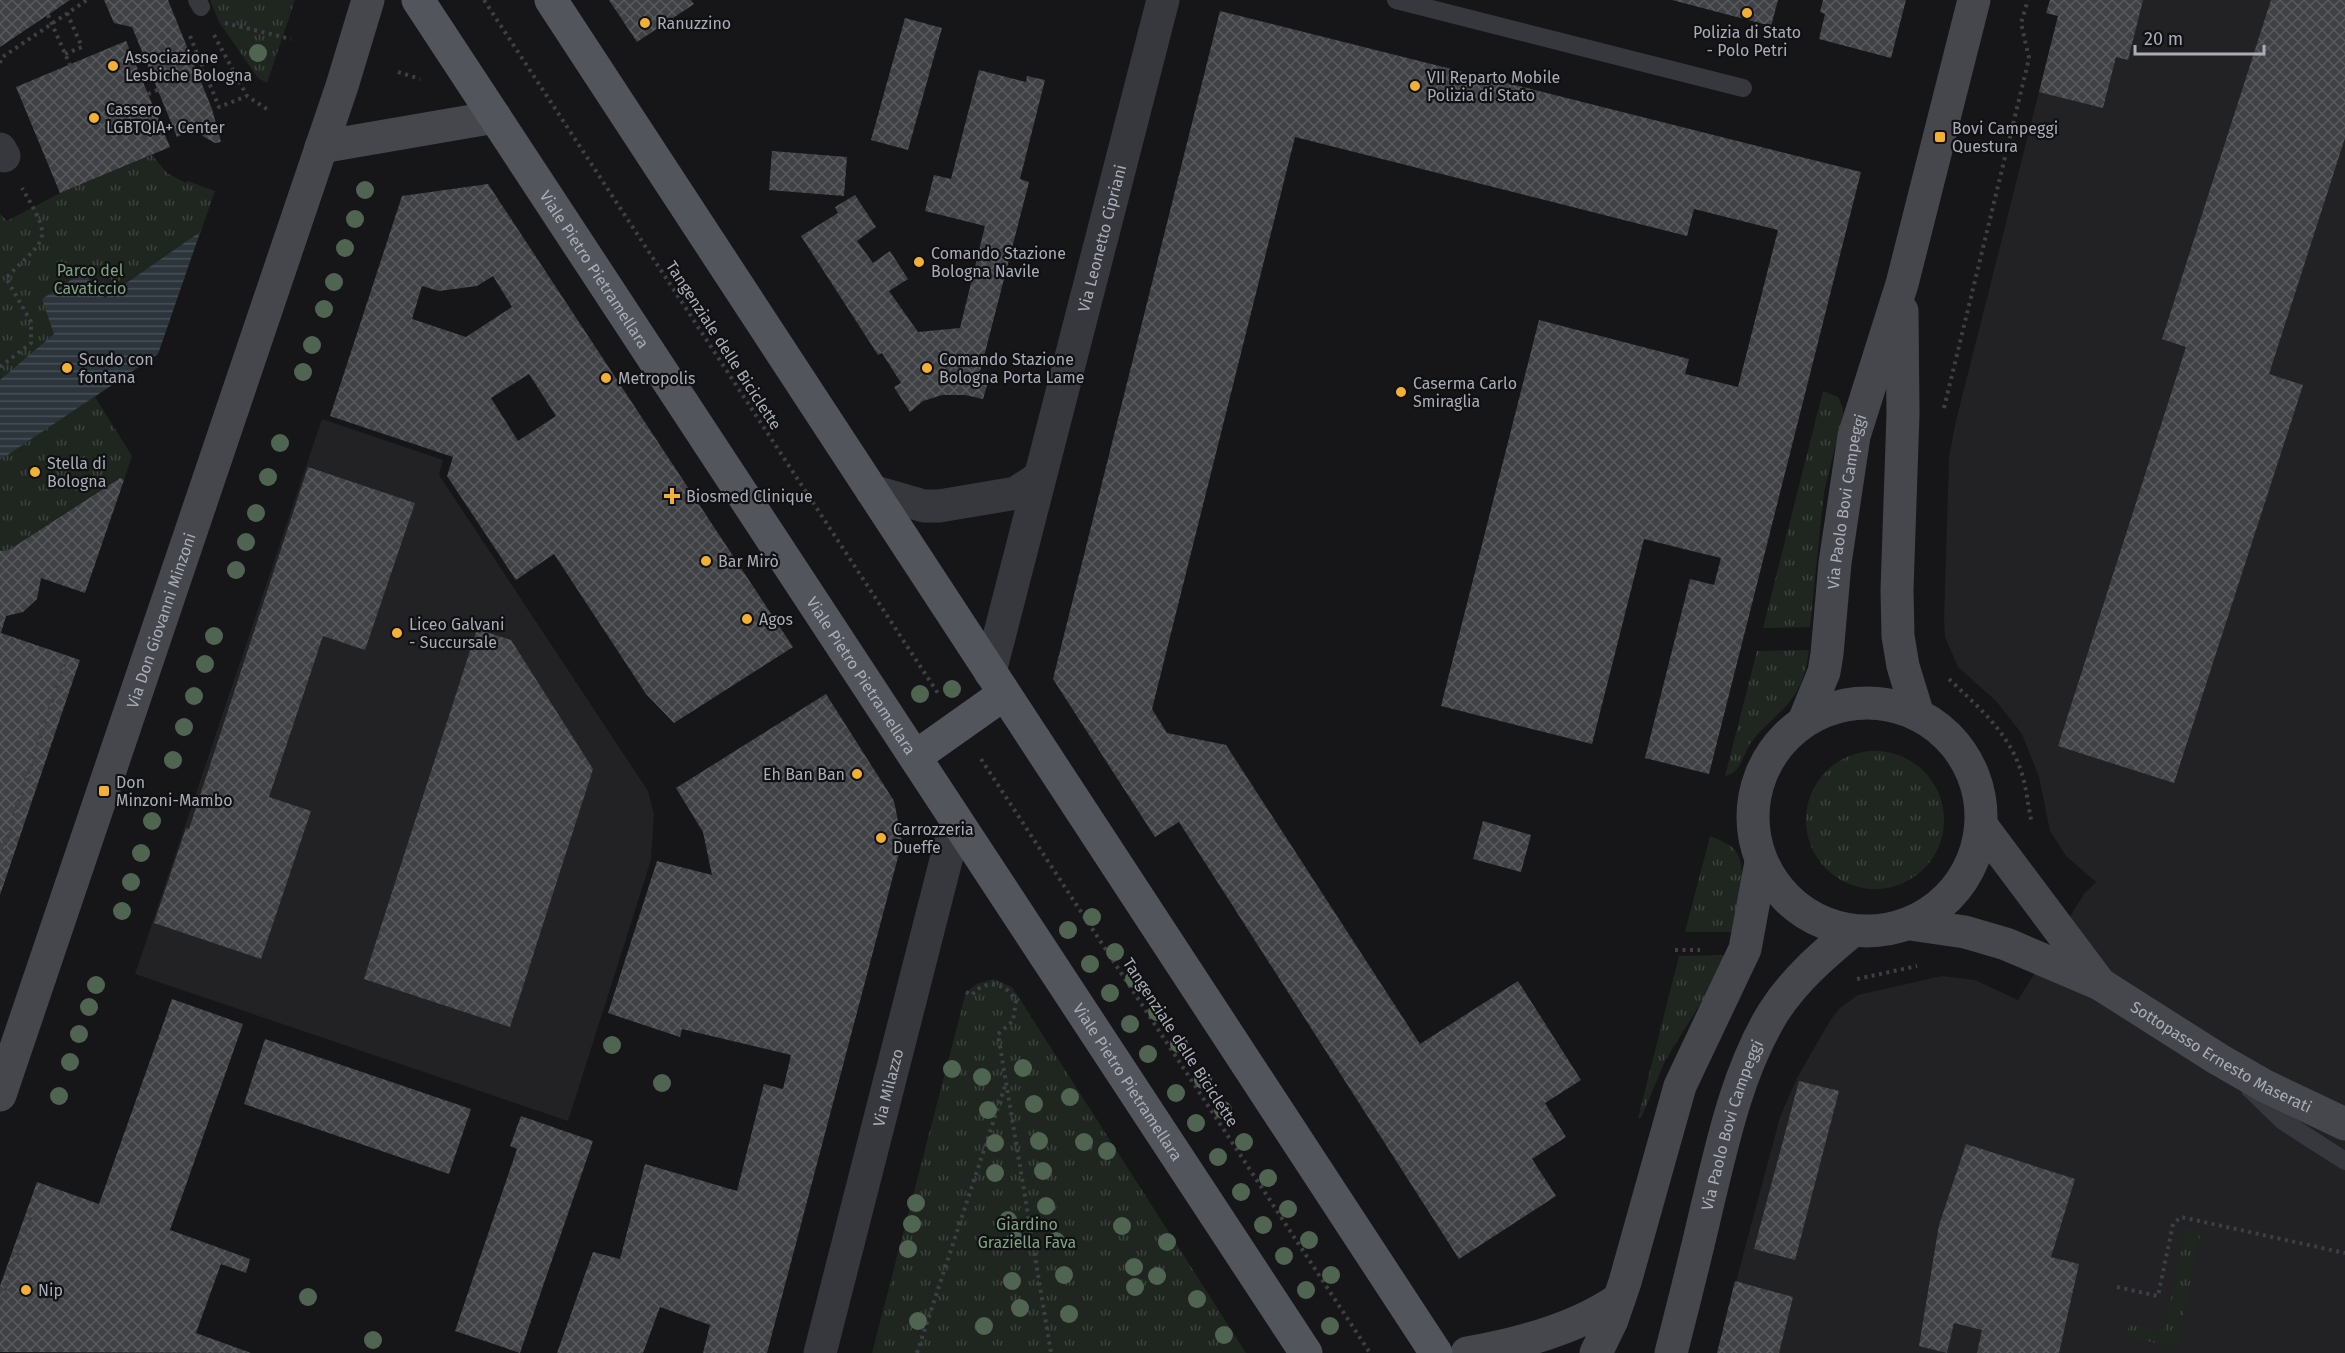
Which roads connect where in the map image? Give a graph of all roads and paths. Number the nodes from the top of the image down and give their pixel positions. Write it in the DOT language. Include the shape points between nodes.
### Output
graph roads {
  1 [pos="87,0"];
  2 [pos="368,0"];
  3 [pos="418,0"];
  4 [pos="484,0"];
  5 [pos="551,0"];
  6 [pos="1163,0"];
  7 [pos="1396,0"];
  8 [pos="1974,0"];
  9 [pos="2028,0"];
  10 [pos="199,3"];
  11 [pos="67,13"];
  12 [pos="48,15"];
  13 [pos="209,26"];
  14 [pos="291,39"];
  15 [pos="68,53"];
  16 [pos="0,63"];
  17 [pos="70,65"];
  18 [pos="398,72"];
  19 [pos="420,79"];
  20 [pos="1743,88"];
  21 [pos="148,94"];
  22 [pos="247,96"];
  23 [pos="270,111"];
  24 [pos="495,117"];
  25 [pos="321,147"];
  26 [pos="2,152"];
  27 [pos="6,278"];
  28 [pos="0,280"];
  29 [pos="1902,284"];
  30 [pos="0,367"];
  31 [pos="1942,420"];
  32 [pos="1040,477"];
  33 [pos="872,491"];
  34 [pos="67,656"];
  35 [pos="1942,670"];
  36 [pos="997,683"];
  37 [pos="945,703"];
  38 [pos="1918,715"];
  39 [pos="1804,721"];
  40 [pos="978,755"];
  41 [pos="915,757"];
  42 [pos="956,821"];
  43 [pos="1981,825"];
  44 [pos="2034,831"];
  45 [pos="8,836"];
  46 [pos="19,840"];
  47 [pos="0,859"];
  48 [pos="1761,862"];
  49 [pos="1910,924"];
  50 [pos="1852,931"];
  51 [pos="1924,964"];
  52 [pos="1853,980"];
  53 [pos="2100,984"];
  54 [pos="966,992"];
  55 [pos="2218,1059"];
  56 [pos="1006,1082"];
  57 [pos="0,1095"];
  58 [pos="2345,1124"];
  59 [pos="2345,1161"];
  60 [pos="42,1184"];
  61 [pos="2345,1253"];
  62 [pos="2117,1287"];
  63 [pos="1619,1299"];
  64 [pos="0,1305"];
  65 [pos="820,1353"];
  66 [pos="917,1353"];
  67 [pos="1051,1353"];
  68 [pos="1306,1353"];
  69 [pos="1370,1353"];
  70 [pos="1436,1353"];
  71 [pos="1467,1353"];
  72 [pos="1596,1353"];
  73 [pos="1671,1353"];
  1 -- 11 [label="path"];
  2 -- 25 [label="street, Via Don Giovanni Minzoni"];
  3 -- 24 [label="main road, Viale Pietro Pietramellara"];
  4 -- 37 [label="path, Tangenziale delle Biciclette"];
  5 -- 33 [label="main road"];
  6 -- 32 [label="street, Via Leonetto Cipriani"];
  7 -- 20 [label="lane"];
  8 -- 29 [label="street, Via Paolo Bovi Campeggi"];
  9 -- 31 [label="path" via="2022,23 2029,58"];
  10 -- 13 [label="path"];
  11 -- 15 [label="path" via="82,47"];
  11 -- 16 [label="path" via="1,58"];
  12 -- 15 [label="path, bridge"];
  13 -- 14 [label="path" via="219,22"];
  13 -- 22 [label="path"];
  15 -- 17 [label="path, bridge"];
  18 -- 19 [label="path"];
  21 -- 22 [label="path" via="204,70 219,107"];
  22 -- 23 [label="path"];
  24 -- 25 [label="street"];
  24 -- 41 [label="main road, Viale Pietro Pietramellara"];
  25 -- 57 [label="street, Via Don Giovanni Minzoni"];
  26 -- 27 [label="path" via="43,224 40,244"];
  27 -- 28 [label="path"];
  27 -- 30 [label="path" via="31,322 31,343"];
  29 -- 38 [label="street, Via Paolo Bovi Campeggi" via="1898,636"];
  29 -- 39 [label="street, Via Paolo Bovi Campeggi" via="1854,436 1840,515 1824,672"];
  32 -- 33 [label="street" via="1016,493 939,506 924,506"];
  32 -- 36 [label="street, Via Leonetto Cipriani"];
  33 -- 36 [label="main road"];
  34 -- 45 [label="path"];
  35 -- 44 [label="path" via="1990,718 2013,750"];
  36 -- 41 [label="main road"];
  36 -- 70 [label="main road"];
  38 -- 39 [label="street" via="1890,705 1860,703 1831,708"];
  38 -- 43 [label="street" via="1945,734 1966,760 1978,791"];
  39 -- 48 [label="street" via="1780,742 1763,768 1754,799 1753,831"];
  40 -- 69 [label="path, Tangenziale delle Biciclette"];
  41 -- 42 [label="main road, Viale Pietro Pietramellara"];
  42 -- 65 [label="street, Via Milazzo"];
  42 -- 68 [label="main road, Viale Pietro Pietramellara"];
  43 -- 49 [label="street" via="1975,856 1960,884 1938,908"];
  43 -- 53 [label="street, Sottopasso Ernesto Maserati"];
  45 -- 46 [label="path"];
  45 -- 47 [label="path"];
  48 -- 50 [label="street" via="1776,888 1797,909 1823,924"];
  48 -- 63 [label="street" via="1745,948 1680,1086"];
  49 -- 50 [label="street" via="1882,931"];
  49 -- 53 [label="street, Sottopasso Ernesto Maserati" via="1965,932 2006,944"];
  50 -- 73 [label="street, Via Paolo Bovi Campeggi" via="1810,966 1792,988 1773,1013 1749,1063 1714,1177"];
  51 -- 52 [label="path"];
  53 -- 55 [label="street, Sottopasso Ernesto Maserati"];
  54 -- 56 [label="path" via="972,995 986,985 1000,985 1008,988 1016,1001 1013,1021 998,1034"];
  55 -- 58 [label="street, Sottopasso Ernesto Maserati"];
  55 -- 59 [label="lane" via="2283,1121"];
  56 -- 66 [label="path"];
  56 -- 67 [label="path"];
  60 -- 64 [label="path"];
  61 -- 62 [label="path" via="2181,1218 2173,1224 2158,1296"];
  63 -- 71 [label="street" via="1552,1332"];
  63 -- 72 [label="street"];
}
